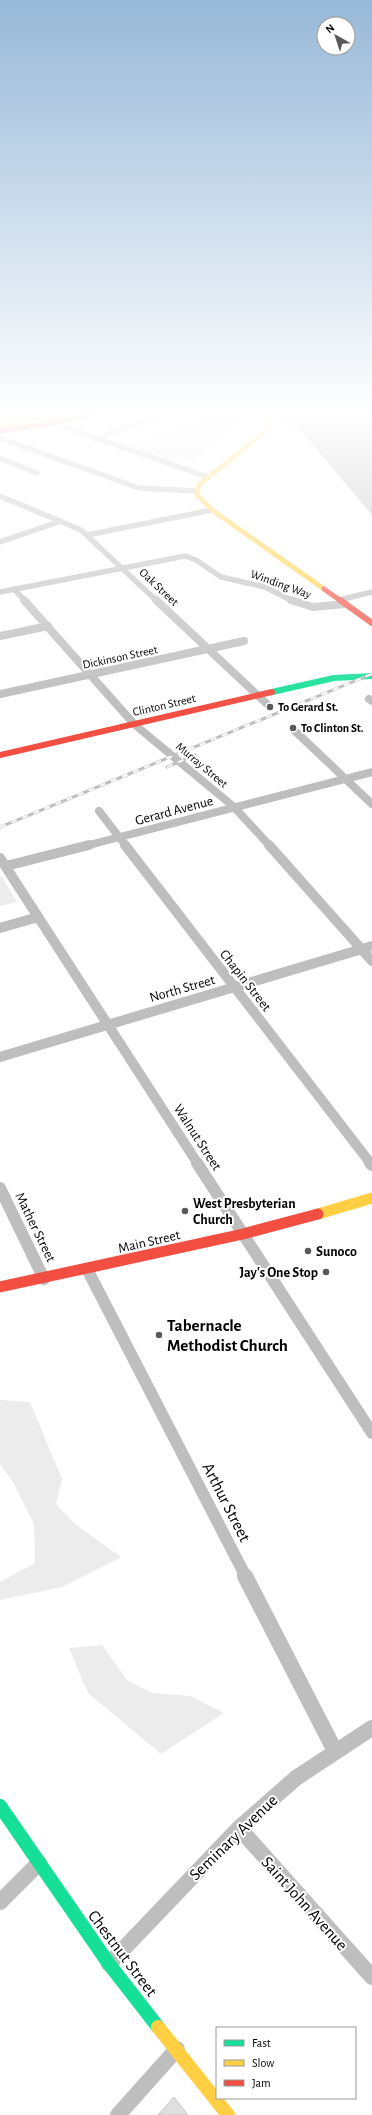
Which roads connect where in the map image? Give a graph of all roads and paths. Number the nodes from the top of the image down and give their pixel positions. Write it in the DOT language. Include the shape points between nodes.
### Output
graph roads {
  1 [pos="36,511"];
  2 [pos="209,511"];
  3 [pos="213,511"];
  4 [pos="61,521"];
  5 [pos="87,535"];
  6 [pos="0,542"];
  7 [pos="122,568"];
  8 [pos="14,589"];
  9 [pos="0,592"];
  10 [pos="372,592"];
  11 [pos="342,602"];
  12 [pos="372,623"];
  13 [pos="48,626"];
  14 [pos="0,636"];
  15 [pos="244,641"];
  16 [pos="207,649"];
  17 [pos="91,674"];
  18 [pos="372,676"];
  19 [pos="0,694"];
  20 [pos="258,696"];
  21 [pos="268,705"];
  22 [pos="134,724"];
  23 [pos="295,731"];
  24 [pos="0,755"];
  25 [pos="372,772"];
  26 [pos="346,779"];
  27 [pos="372,804"];
  28 [pos="234,808"];
  29 [pos="99,811"];
  30 [pos="120,837"];
  31 [pos="0,858"];
  32 [pos="8,869"];
  33 [pos="0,874"];
  34 [pos="38,917"];
  35 [pos="0,928"];
  36 [pos="372,946"];
  37 [pos="362,949"];
  38 [pos="372,961"];
  39 [pos="234,988"];
  40 [pos="107,1025"];
  41 [pos="0,1057"];
  42 [pos="372,1165"];
  43 [pos="0,1188"];
  44 [pos="372,1198"];
  45 [pos="243,1234"];
  46 [pos="87,1269"];
  47 [pos="44,1278"];
  48 [pos="0,1287"];
  49 [pos="372,1433"];
  50 [pos="372,1728"];
  51 [pos="335,1752"];
  52 [pos="0,1806"];
  53 [pos="239,1828"];
  54 [pos="39,1863"];
  55 [pos="0,1902"];
  56 [pos="109,1964"];
  57 [pos="372,1977"];
  58 [pos="177,2049"];
  59 [pos="118,2115"];
  60 [pos="228,2115"];
  1 -- 4 [label="street, Oak Street"];
  2 -- 5 [label="street"];
  3 -- 11 [label="main road"];
  4 -- 5 [label="street, Oak Street"];
  4 -- 6 [label="street"];
  5 -- 7 [label="street, Oak Street"];
  7 -- 8 [label="street, Winding Way"];
  7 -- 11 [label="street, Winding Way" via="185,556 196,560 221,577 265,587 299,604 313,607"];
  7 -- 16 [label="street, Oak Street"];
  8 -- 9 [label="street, Winding Way"];
  8 -- 13 [label="street, Murray Street"];
  10 -- 11 [label="street, Winding Way"];
  11 -- 12 [label="main road"];
  13 -- 14 [label="street"];
  13 -- 17 [label="street, Murray Street"];
  15 -- 16 [label="street, Dickinson Street"];
  16 -- 17 [label="street, Dickinson Street"];
  16 -- 20 [label="street, Oak Street"];
  17 -- 19 [label="street, Dickinson Street"];
  17 -- 22 [label="street, Murray Street"];
  18 -- 20 [label="main road, Clinton Street" via="334,678"];
  20 -- 21 [label="street, Oak Street"];
  20 -- 22 [label="main road, Clinton Street"];
  22 -- 24 [label="main road, Clinton Street"];
  22 -- 28 [label="street, Murray Street"];
  23 -- 26 [label="street"];
  25 -- 26 [label="street, Gerard Avenue"];
  26 -- 27 [label="street"];
  26 -- 28 [label="street, Gerard Avenue"];
  28 -- 30 [label="street, Gerard Avenue"];
  28 -- 37 [label="street, Murray Street" via="305,883"];
  29 -- 30 [label="street, Chapin Street"];
  30 -- 32 [label="street, Gerard Avenue"];
  30 -- 39 [label="street, Chapin Street"];
  31 -- 32 [label="street, Walnut Street"];
  32 -- 33 [label="street, Gerard Avenue"];
  32 -- 34 [label="street, Walnut Street"];
  34 -- 35 [label="street"];
  34 -- 40 [label="street, Walnut Street"];
  36 -- 37 [label="street, North Street"];
  37 -- 38 [label="street, Murray Street"];
  37 -- 39 [label="street, North Street"];
  39 -- 40 [label="street, North Street"];
  39 -- 42 [label="street, Chapin Street"];
  40 -- 41 [label="street, North Street"];
  40 -- 45 [label="street, Walnut Street"];
  43 -- 47 [label="street, Mather Street"];
  44 -- 45 [label="main road, Main Street" via="290,1223"];
  45 -- 46 [label="main road, Main Street"];
  45 -- 49 [label="street, Walnut Street"];
  46 -- 47 [label="main road, Main Street"];
  46 -- 51 [label="street, Arthur Street"];
  47 -- 48 [label="main road, Main Street"];
  50 -- 51 [label="street, Seminary Avenue"];
  51 -- 53 [label="street, Seminary Avenue" via="296,1778"];
  52 -- 54 [label="main road, Chestnut Street"];
  53 -- 56 [label="street, Seminary Avenue"];
  53 -- 57 [label="street, Saint John Avenue"];
  54 -- 55 [label="street"];
  54 -- 56 [label="main road, Chestnut Street"];
  56 -- 58 [label="main road, Chestnut Street"];
  58 -- 59 [label="street"];
  58 -- 60 [label="main road, Chestnut Street"];
}
